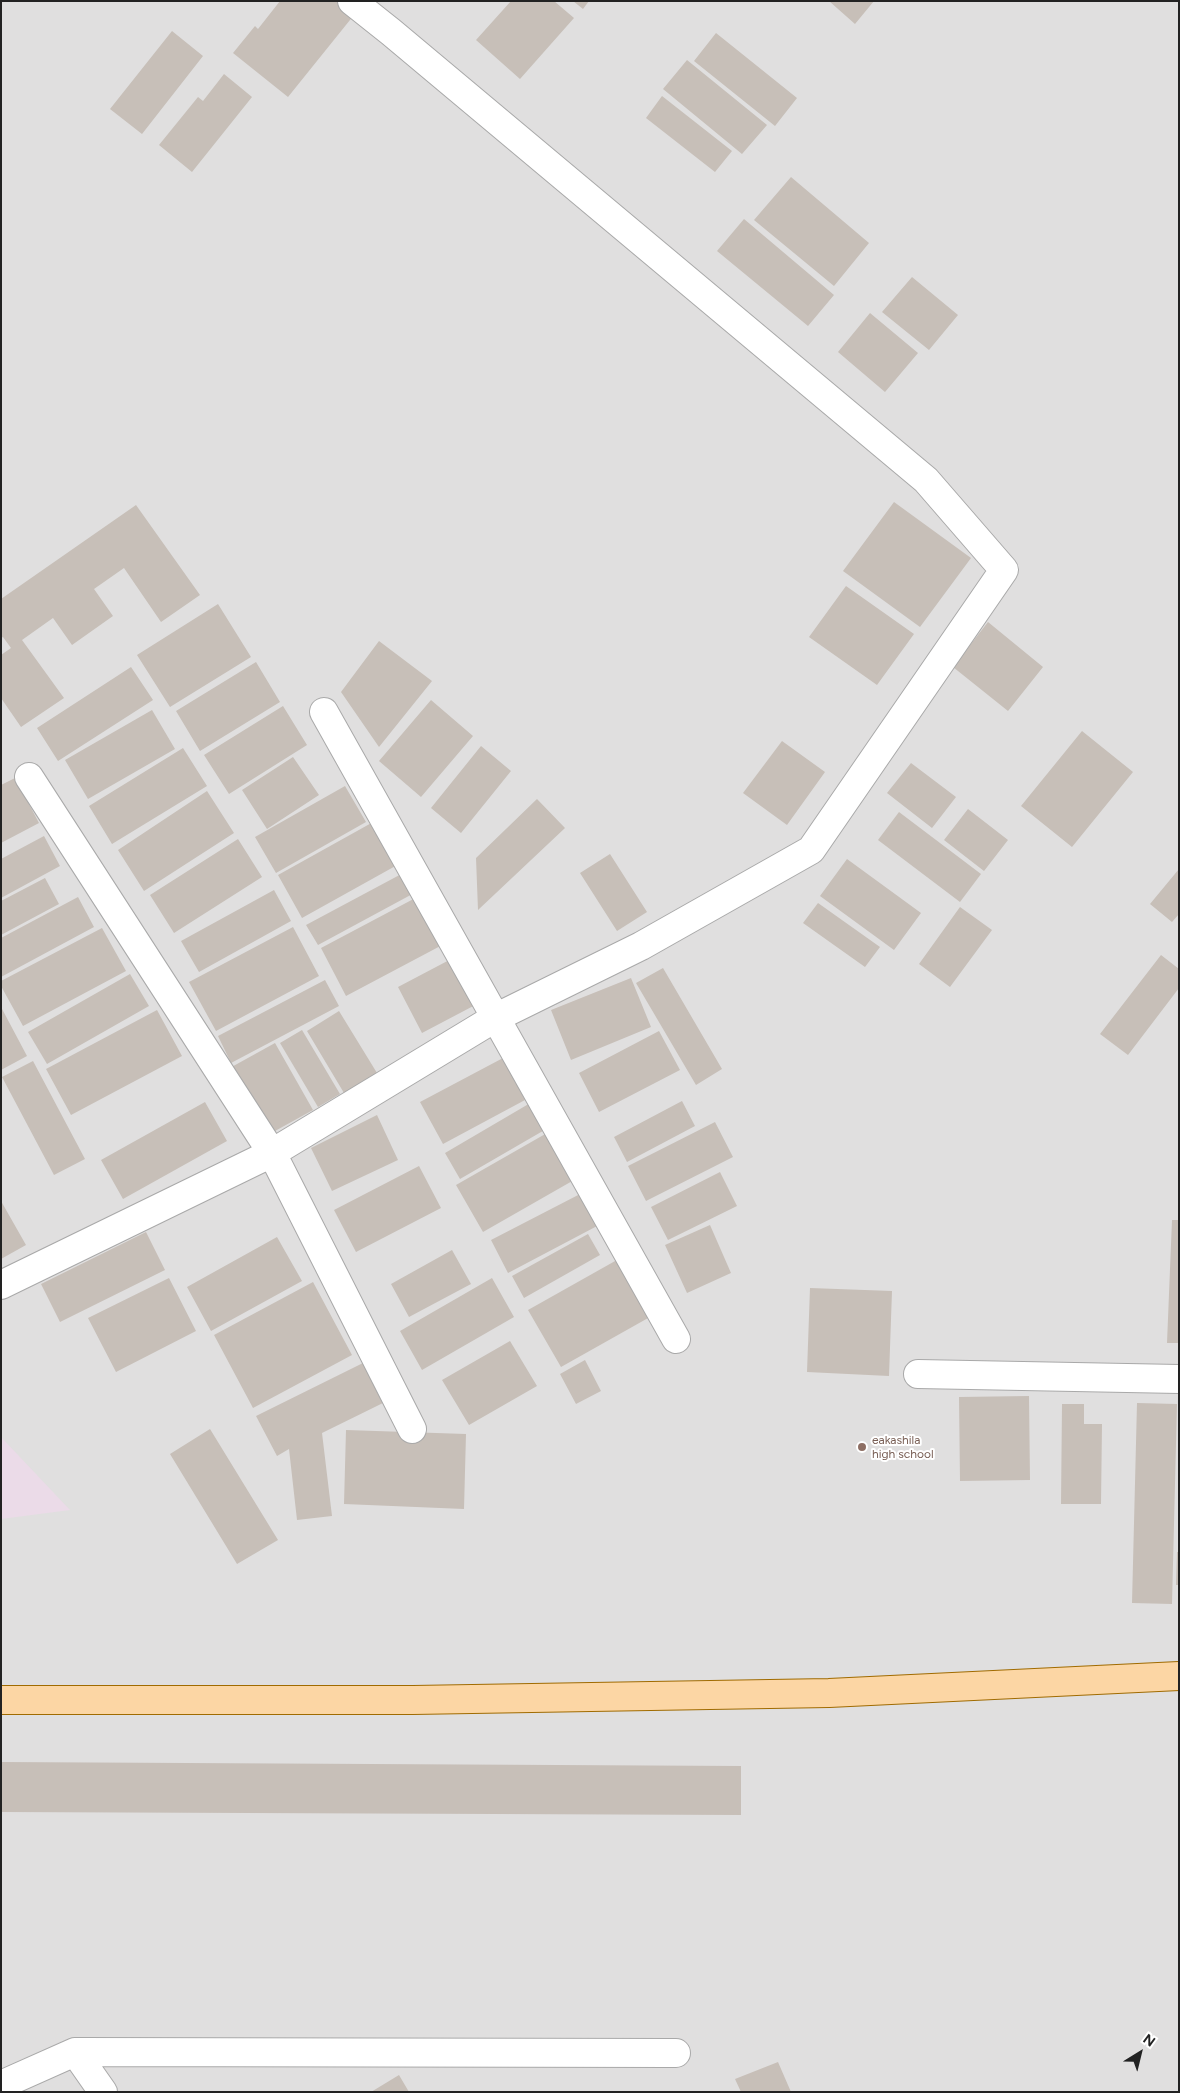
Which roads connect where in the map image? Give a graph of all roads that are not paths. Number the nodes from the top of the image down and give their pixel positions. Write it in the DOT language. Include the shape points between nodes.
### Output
graph roads {
  1 [pos="352,1"];
  2 [pos="324,712"];
  3 [pos="29,777"];
  4 [pos="495,1018"];
  5 [pos="272,1153"];
  6 [pos="1,1285"];
  7 [pos="676,1339"];
  8 [pos="918,1374"];
  9 [pos="1179,1379"];
  10 [pos="412,1430"];
  11 [pos="1179,1676"];
  12 [pos="1,1700"];
  13 [pos="75,2052"];
  14 [pos="676,2053"];
  15 [pos="1,2085"];
  16 [pos="103,2092"];
  1 -- 4 [label="street" via="926,480 1004,570 811,850 641,946"];
  2 -- 4 [label="street"];
  3 -- 5 [label="street"];
  4 -- 5 [label="street"];
  4 -- 7 [label="street"];
  5 -- 6 [label="street"];
  5 -- 10 [label="street"];
  8 -- 9 [label="street"];
  11 -- 12 [label="main road" via="828,1693 413,1700"];
  13 -- 14 [label="street"];
  13 -- 15 [label="street"];
  13 -- 16 [label="street"];
}
